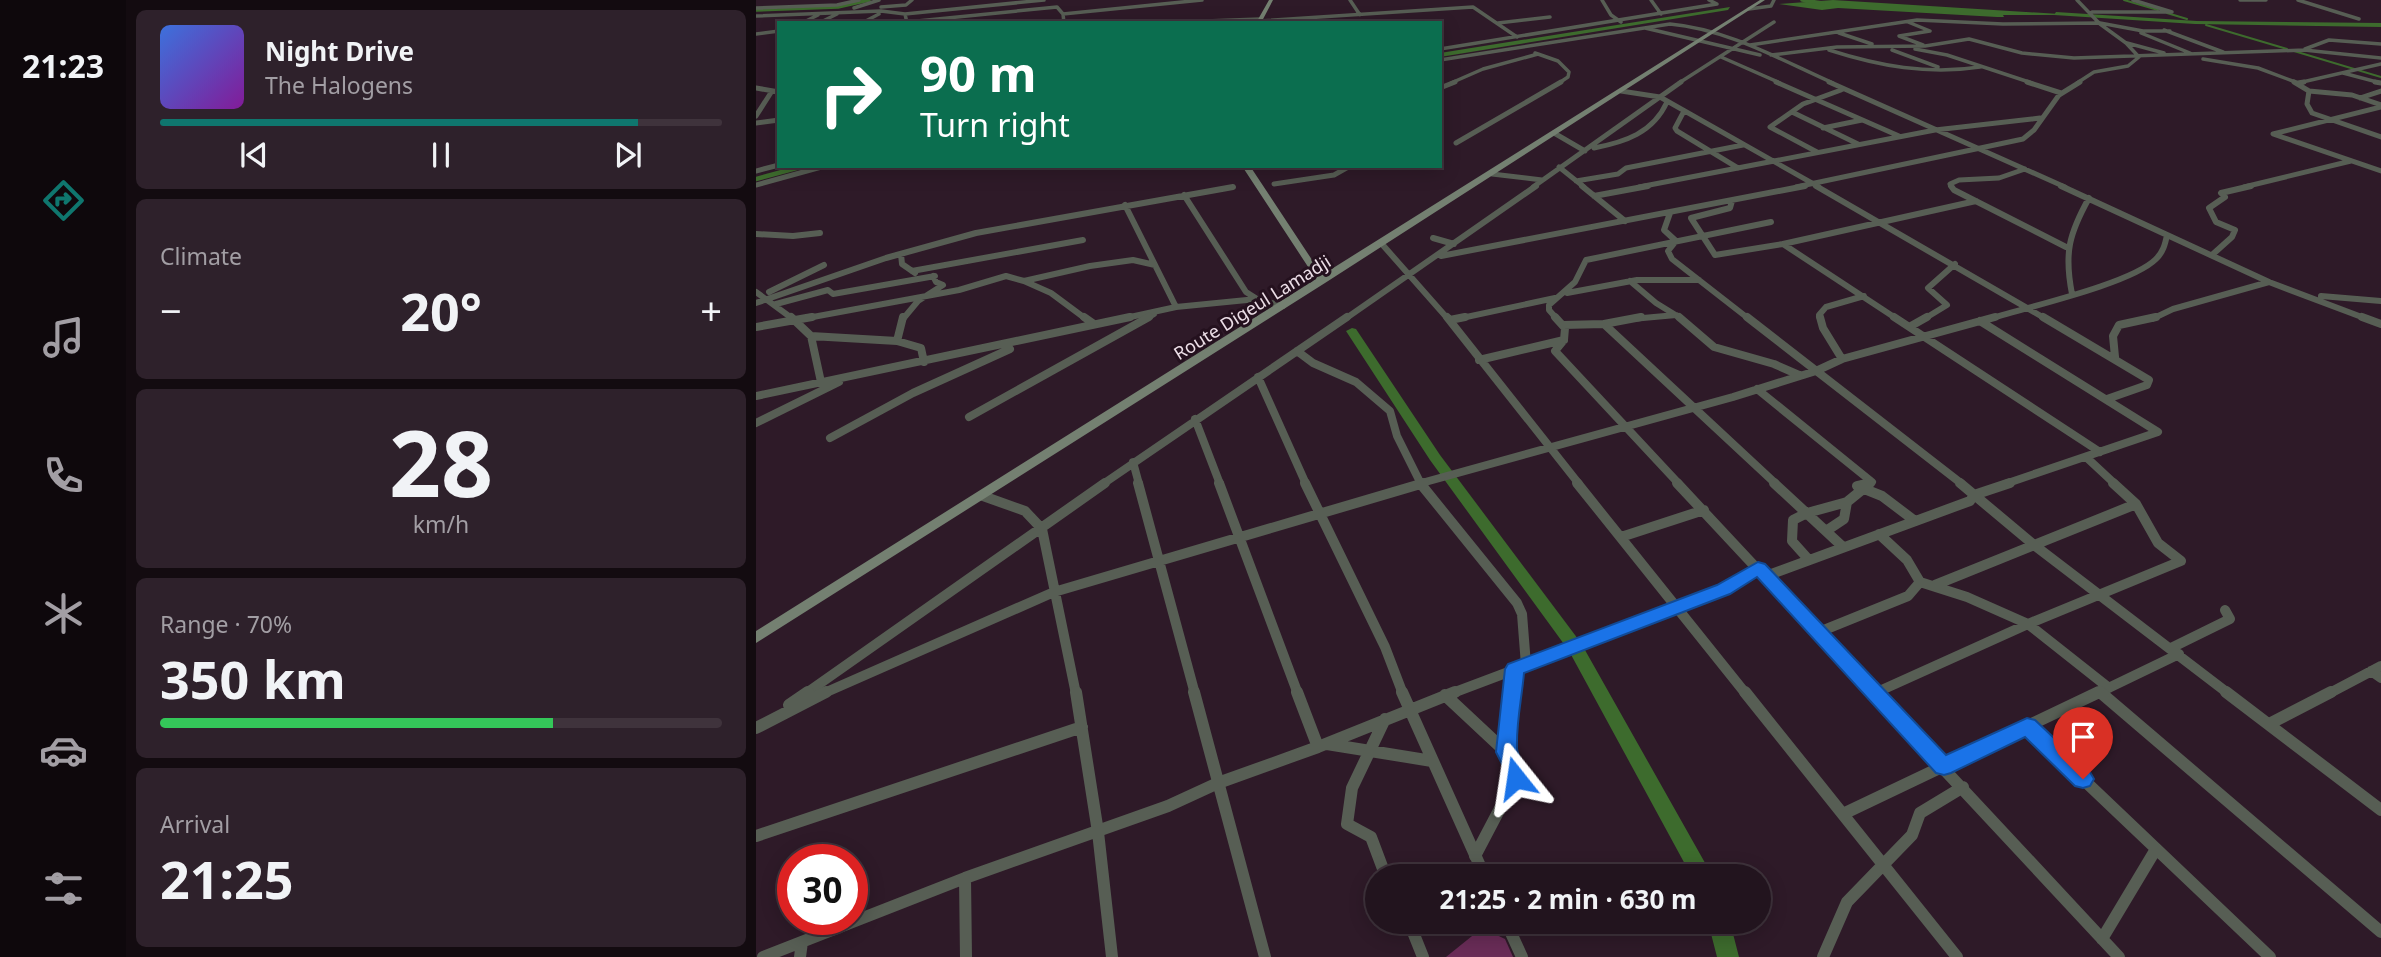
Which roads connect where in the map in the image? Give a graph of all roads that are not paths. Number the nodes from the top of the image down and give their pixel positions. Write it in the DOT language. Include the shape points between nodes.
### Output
graph roads {
  1 [pos="769,0"];
  2 [pos="859,0"];
  3 [pos="879,0"];
  4 [pos="912,0"];
  5 [pos="1044,0"];
  6 [pos="1202,0"];
  7 [pos="1271,0"];
  8 [pos="1350,0"];
  9 [pos="1602,0"];
  10 [pos="1651,0"];
  11 [pos="1709,0"];
  12 [pos="1763,0"];
  13 [pos="1774,0"];
  14 [pos="2077,0"];
  15 [pos="2133,0"];
  16 [pos="2240,0"];
  17 [pos="2266,0"];
  18 [pos="2298,0"];
  19 [pos="1053,1"];
  20 [pos="1751,4"];
  21 [pos="756,7"];
  22 [pos="1057,8"];
  23 [pos="851,9"];
  24 [pos="840,12"];
  25 [pos="885,12"];
  26 [pos="823,13"];
  27 [pos="905,14"];
  28 [pos="1063,14"];
  29 [pos="1661,14"];
  30 [pos="1360,15"];
  31 [pos="764,16"];
  32 [pos="1339,17"];
  33 [pos="1550,17"];
  34 [pos="2095,17"];
  35 [pos="756,18"];
  36 [pos="2359,19"];
  37 [pos="806,21"];
  38 [pos="824,21"];
  39 [pos="866,21"];
  40 [pos="907,21"];
  41 [pos="918,21"];
  42 [pos="1064,21"];
  43 [pos="1259,21"];
  44 [pos="1346,21"];
  45 [pos="1618,21"];
  46 [pos="1773,22"];
  47 [pos="1906,22"];
  48 [pos="1498,23"];
  49 [pos="1637,27"];
  50 [pos="2133,30"];
  51 [pos="777,31"];
  52 [pos="2170,31"];
  53 [pos="1709,32"];
  54 [pos="1837,32"];
  55 [pos="756,34"];
  56 [pos="1517,37"];
  57 [pos="1692,41"];
  58 [pos="1739,42"];
  59 [pos="2126,43"];
  60 [pos="2381,44"];
  61 [pos="1748,45"];
  62 [pos="1925,46"];
  63 [pos="1524,47"];
  64 [pos="1907,47"];
  65 [pos="1826,48"];
  66 [pos="1886,48"];
  67 [pos="1731,49"];
  68 [pos="1442,50"];
  69 [pos="2304,50"];
  70 [pos="2315,51"];
  71 [pos="1538,54"];
  72 [pos="1941,54"];
  73 [pos="2227,54"];
  74 [pos="1770,55"];
  75 [pos="2183,56"];
  76 [pos="2195,56"];
  77 [pos="1721,57"];
  78 [pos="2139,57"];
  79 [pos="1777,58"];
  80 [pos="2381,58"];
  81 [pos="1915,59"];
  82 [pos="1442,60"];
  83 [pos="1884,64"];
  84 [pos="2374,65"];
  85 [pos="2381,66"];
  86 [pos="1982,67"];
  87 [pos="1947,71"];
  88 [pos="2341,73"];
  89 [pos="2298,83"];
  90 [pos="2381,83"];
  91 [pos="1442,87"];
  92 [pos="756,88"];
  93 [pos="1843,90"];
  94 [pos="776,91"];
  95 [pos="1621,91"];
  96 [pos="2309,91"];
  97 [pos="2381,91"];
  98 [pos="2061,93"];
  99 [pos="1660,97"];
  100 [pos="1815,98"];
  101 [pos="2360,98"];
  102 [pos="1667,102"];
  103 [pos="2381,105"];
  104 [pos="1684,111"];
  105 [pos="1792,112"];
  106 [pos="756,116"];
  107 [pos="2040,118"];
  108 [pos="2325,119"];
  109 [pos="777,120"];
  110 [pos="1862,120"];
  111 [pos="756,123"];
  112 [pos="1823,128"];
  113 [pos="1935,130"];
  114 [pos="2381,131"];
  115 [pos="2369,133"];
  116 [pos="1554,134"];
  117 [pos="1900,137"];
  118 [pos="2381,137"];
  119 [pos="1456,143"];
  120 [pos="1858,144"];
  121 [pos="1743,145"];
  122 [pos="1979,149"];
  123 [pos="1587,150"];
  124 [pos="1710,151"];
  125 [pos="1817,152"];
  126 [pos="2351,161"];
  127 [pos="1771,162"];
  128 [pos="777,166"];
  129 [pos="1559,167"];
  130 [pos="818,168"];
  131 [pos="1247,168"];
  132 [pos="1346,168"];
  133 [pos="1738,168"];
  134 [pos="2025,169"];
  135 [pos="756,171"];
  136 [pos="2381,171"];
  137 [pos="1492,174"];
  138 [pos="1542,180"];
  139 [pos="1576,181"];
  140 [pos="1810,183"];
  141 [pos="1274,184"];
  142 [pos="756,185"];
  143 [pos="1233,187"];
  144 [pos="1184,195"];
  145 [pos="1594,196"];
  146 [pos="2089,198"];
  147 [pos="1732,201"];
  148 [pos="1976,201"];
  149 [pos="1125,205"];
  150 [pos="1670,213"];
  151 [pos="1625,221"];
  152 [pos="1771,222"];
  153 [pos="1880,222"];
  154 [pos="820,233"];
  155 [pos="756,234"];
  156 [pos="2167,234"];
  157 [pos="1704,235"];
  158 [pos="1433,239"];
  159 [pos="1083,240"];
  160 [pos="1676,241"];
  161 [pos="1381,243"];
  162 [pos="1454,244"];
  163 [pos="1783,244"];
  164 [pos="2066,247"];
  165 [pos="901,254"];
  166 [pos="2212,255"];
  167 [pos="1437,256"];
  168 [pos="1955,264"];
  169 [pos="824,265"];
  170 [pos="1155,265"];
  171 [pos="912,271"];
  172 [pos="1412,272"];
  173 [pos="935,276"];
  174 [pos="1320,278"];
  175 [pos="1699,280"];
  176 [pos="1024,281"];
  177 [pos="1630,281"];
  178 [pos="2269,282"];
  179 [pos="2072,294"];
  180 [pos="2301,295"];
  181 [pos="923,296"];
  182 [pos="1558,296"];
  183 [pos="1864,296"];
  184 [pos="760,297"];
  185 [pos="1257,299"];
  186 [pos="2381,301"];
  187 [pos="776,304"];
  188 [pos="1278,305"];
  189 [pos="2028,306"];
  190 [pos="1176,307"];
  191 [pos="1161,310"];
  192 [pos="1677,316"];
  193 [pos="1148,318"];
  194 [pos="794,319"];
  195 [pos="1450,320"];
  196 [pos="1980,321"];
  197 [pos="1094,324"];
  198 [pos="1604,324"];
  199 [pos="2381,324"];
  200 [pos="1563,325"];
  201 [pos="1911,326"];
  202 [pos="756,327"];
  203 [pos="811,336"];
  204 [pos="1928,337"];
  205 [pos="1563,340"];
  206 [pos="897,341"];
  207 [pos="1297,351"];
  208 [pos="2115,357"];
  209 [pos="1842,359"];
  210 [pos="1479,360"];
  211 [pos="924,362"];
  212 [pos="1816,371"];
  213 [pos="853,375"];
  214 [pos="1799,375"];
  215 [pos="1258,377"];
  216 [pos="821,382"];
  217 [pos="1757,388"];
  218 [pos="756,396"];
  219 [pos="2106,400"];
  220 [pos="1693,406"];
  221 [pos="969,417"];
  222 [pos="1195,419"];
  223 [pos="756,423"];
  224 [pos="1625,426"];
  225 [pos="830,438"];
  226 [pos="1550,448"];
  227 [pos="2100,452"];
  228 [pos="2086,457"];
  229 [pos="1133,462"];
  230 [pos="1421,484"];
  231 [pos="1863,489"];
  232 [pos="1974,495"];
  233 [pos="983,496"];
  234 [pos="1847,502"];
  235 [pos="2136,504"];
  236 [pos="1704,510"];
  237 [pos="1318,512"];
  238 [pos="1807,513"];
  239 [pos="1915,521"];
  240 [pos="1042,529"];
  241 [pos="1826,531"];
  242 [pos="1879,534"];
  243 [pos="1239,536"];
  244 [pos="1621,537"];
  245 [pos="2034,545"];
  246 [pos="1843,547"];
  247 [pos="1158,560"];
  248 [pos="1809,560"];
  249 [pos="1762,572"];
  250 [pos="1920,582"];
  251 [pos="1935,585"];
  252 [pos="1054,592"];
  253 [pos="2100,594"];
  254 [pos="1679,608"];
  255 [pos="2225,610"];
  256 [pos="2028,624"];
  257 [pos="756,629"];
  258 [pos="1819,632"];
  259 [pos="756,638"];
  260 [pos="2175,651"];
  261 [pos="1521,667"];
  262 [pos="2378,672"];
  263 [pos="2104,690"];
  264 [pos="1875,692"];
  265 [pos="1445,695"];
  266 [pos="1409,709"];
  267 [pos="1385,719"];
  268 [pos="2269,724"];
  269 [pos="2027,726"];
  270 [pos="758,727"];
  271 [pos="1082,727"];
  272 [pos="1322,745"];
  273 [pos="1371,752"];
  274 [pos="1506,752"];
  275 [pos="1432,761"];
  276 [pos="1944,766"];
  277 [pos="1218,783"];
  278 [pos="1963,787"];
  279 [pos="2381,810"];
  280 [pos="1843,814"];
  281 [pos="1098,832"];
  282 [pos="756,836"];
  283 [pos="2156,849"];
  284 [pos="1475,856"];
  285 [pos="1381,864"];
  286 [pos="1479,864"];
  287 [pos="1883,864"];
  288 [pos="965,878"];
  289 [pos="2381,932"];
  290 [pos="1414,934"];
  291 [pos="1511,934"];
  292 [pos="2102,939"];
  293 [pos="802,942"];
  294 [pos="763,957"];
  295 [pos="800,957"];
  296 [pos="966,957"];
  297 [pos="1112,957"];
  298 [pos="1265,957"];
  299 [pos="1423,957"];
  300 [pos="1522,957"];
  301 [pos="1824,957"];
  302 [pos="1957,957"];
  303 [pos="2119,957"];
  304 [pos="2270,957"];
  1 -- 21 [label="street"];
  2 -- 21 [label="street"];
  3 -- 23 [label="street"];
  4 -- 23 [label="street" via="903,6"];
  5 -- 27 [label="street"];
  6 -- 28 [label="street"];
  7 -- 43 [label="main road"];
  8 -- 30 [label="street"];
  9 -- 45 [label="street"];
  10 -- 29 [label="street"];
  11 -- 29 [label="street" via="1717,4"];
  12 -- 20 [label="main road, Route Digeul Lamadji"];
  13 -- 20 [label="street" via="1771,6"];
  14 -- 34 [label="street"];
  15 -- 34 [label="street" via="2172,12"];
  16 -- 17 [label="street"];
  18 -- 36 [label="street"];
  19 -- 22 [label="street"];
  20 -- 53 [label="main road, Route Digeul Lamadji"];
  22 -- 28 [label="street"];
  22 -- 41 [label="street"];
  23 -- 24 [label="street"];
  24 -- 25 [label="street"];
  24 -- 26 [label="street"];
  24 -- 38 [label="street"];
  25 -- 27 [label="street"];
  25 -- 39 [label="street"];
  26 -- 31 [label="street"];
  26 -- 37 [label="street"];
  27 -- 40 [label="street"];
  28 -- 42 [label="street"];
  29 -- 45 [label="street"];
  30 -- 32 [label="street"];
  30 -- 48 [label="street" via="1473,7"];
  31 -- 35 [label="street"];
  32 -- 43 [label="street"];
  32 -- 44 [label="street"];
  33 -- 48 [label="street"];
  34 -- 47 [label="street"];
  34 -- 50 [label="street"];
  34 -- 52 [label="street"];
  34 -- 59 [label="street"];
  45 -- 49 [label="street"];
  45 -- 56 [label="street"];
  46 -- 58 [label="street"];
  47 -- 54 [label="street"];
  47 -- 62 [label="street" via="1930,31 1899,36"];
  48 -- 56 [label="street"];
  49 -- 53 [label="street" via="1678,24"];
  49 -- 57 [label="street"];
  49 -- 63 [label="street"];
  50 -- 52 [label="street"];
  50 -- 76 [label="street"];
  51 -- 55 [label="street"];
  52 -- 73 [label="street"];
  53 -- 57 [label="main road, Route Digeul Lamadji"];
  53 -- 58 [label="street"];
  54 -- 61 [label="street"];
  54 -- 66 [label="street"];
  56 -- 68 [label="street"];
  57 -- 67 [label="street"];
  57 -- 95 [label="main road, Route Digeul Lamadji"];
  57 -- 174 [label="main road, Route Digeul Lamadji"];
  58 -- 61 [label="street"];
  58 -- 67 [label="street"];
  59 -- 75 [label="street"];
  59 -- 78 [label="street"];
  60 -- 69 [label="street" via="2329,40"];
  61 -- 74 [label="street"];
  62 -- 64 [label="street"];
  62 -- 78 [label="street" via="1969,39 2036,55"];
  63 -- 71 [label="street"];
  63 -- 82 [label="street"];
  64 -- 66 [label="street"];
  64 -- 72 [label="street"];
  65 -- 66 [label="street"];
  65 -- 74 [label="street"];
  65 -- 83 [label="street"];
  66 -- 81 [label="street"];
  67 -- 77 [label="street"];
  67 -- 79 [label="street"];
  69 -- 70 [label="street"];
  69 -- 73 [label="street"];
  70 -- 80 [label="street"];
  70 -- 84 [label="street"];
  71 -- 91 [label="street" via="1483,69"];
  71 -- 119 [label="street" via="1558,61 1569,72 1567,76"];
  72 -- 81 [label="street"];
  72 -- 86 [label="street"];
  73 -- 76 [label="street"];
  74 -- 79 [label="street"];
  75 -- 76 [label="street"];
  75 -- 78 [label="street"];
  75 -- 89 [label="street" via="2259,68"];
  77 -- 99 [label="street"];
  77 -- 100 [label="street"];
  78 -- 98 [label="street" via="2131,66 2086,76"];
  79 -- 93 [label="street"];
  81 -- 83 [label="street"];
  81 -- 87 [label="street"];
  83 -- 87 [label="street"];
  84 -- 85 [label="street"];
  84 -- 88 [label="street"];
  86 -- 87 [label="street"];
  86 -- 98 [label="street"];
  88 -- 89 [label="street"];
  88 -- 90 [label="street"];
  89 -- 96 [label="street"];
  92 -- 94 [label="street"];
  93 -- 100 [label="street"];
  93 -- 113 [label="street"];
  94 -- 106 [label="street"];
  95 -- 99 [label="street"];
  95 -- 116 [label="main road, Route Digeul Lamadji"];
  96 -- 101 [label="street"];
  96 -- 108 [label="street" via="2308,109"];
  97 -- 101 [label="street"];
  98 -- 107 [label="street"];
  99 -- 102 [label="street"];
  99 -- 123 [label="street"];
  100 -- 105 [label="street"];
  100 -- 110 [label="street"];
  101 -- 103 [label="street"];
  102 -- 104 [label="street"];
  102 -- 123 [label="street" via="1663,115 1642,134"];
  103 -- 108 [label="street"];
  104 -- 121 [label="street"];
  104 -- 124 [label="street" via="1675,128"];
  105 -- 112 [label="street"];
  105 -- 125 [label="street" via="1771,128"];
  107 -- 113 [label="street"];
  107 -- 122 [label="street" via="2031,136"];
  108 -- 115 [label="street"];
  108 -- 126 [label="street" via="2273,134"];
  109 -- 111 [label="street"];
  110 -- 112 [label="street"];
  110 -- 117 [label="street"];
  112 -- 120 [label="street"];
  113 -- 117 [label="street"];
  113 -- 122 [label="street"];
  114 -- 115 [label="street"];
  115 -- 118 [label="street"];
  116 -- 123 [label="street"];
  116 -- 137 [label="main road, Route Digeul Lamadji"];
  117 -- 120 [label="street"];
  120 -- 125 [label="street"];
  121 -- 124 [label="street"];
  121 -- 127 [label="street"];
  122 -- 134 [label="street"];
  122 -- 140 [label="street"];
  123 -- 129 [label="street"];
  124 -- 133 [label="street"];
  124 -- 139 [label="street"];
  125 -- 127 [label="street"];
  126 -- 136 [label="street"];
  126 -- 166 [label="street" via="2221,193 2225,197 2209,208 2216,222 2235,230"];
  127 -- 133 [label="street"];
  127 -- 140 [label="street"];
  128 -- 135 [label="street"];
  129 -- 138 [label="street"];
  129 -- 139 [label="street"];
  130 -- 142 [label="street"];
  131 -- 174 [label="main road"];
  132 -- 141 [label="street" via="1334,175"];
  133 -- 145 [label="street"];
  134 -- 146 [label="street"];
  134 -- 148 [label="street" via="1999,178 1950,184"];
  137 -- 138 [label="street"];
  137 -- 161 [label="main road, Route Digeul Lamadji"];
  138 -- 162 [label="street"];
  139 -- 145 [label="street"];
  140 -- 147 [label="street"];
  140 -- 153 [label="street"];
  143 -- 144 [label="street"];
  144 -- 149 [label="street"];
  144 -- 185 [label="street" via="1247,292"];
  145 -- 151 [label="street"];
  146 -- 156 [label="street"];
  146 -- 164 [label="street"];
  147 -- 150 [label="street"];
  147 -- 157 [label="street" via="1730,208 1691,218"];
  148 -- 153 [label="street"];
  148 -- 164 [label="street"];
  149 -- 165 [label="street" via="976,233"];
  149 -- 170 [label="street"];
  150 -- 151 [label="street"];
  150 -- 160 [label="street" via="1664,230"];
  151 -- 167 [label="street"];
  152 -- 157 [label="street"];
  153 -- 163 [label="street"];
  153 -- 168 [label="street"];
  154 -- 155 [label="street"];
  156 -- 166 [label="street"];
  156 -- 179 [label="street" via="2164,248 2146,268"];
  157 -- 160 [label="street"];
  157 -- 163 [label="street" via="1715,255"];
  158 -- 162 [label="street"];
  159 -- 171 [label="street"];
  160 -- 175 [label="street" via="1668,254"];
  160 -- 182 [label="street" via="1589,258 1574,286"];
  161 -- 172 [label="street"];
  161 -- 174 [label="main road, Route Digeul Lamadji"];
  162 -- 167 [label="street"];
  163 -- 183 [label="street"];
  164 -- 179 [label="street"];
  165 -- 171 [label="street" via="902,264"];
  165 -- 184 [label="street"];
  166 -- 178 [label="street"];
  167 -- 172 [label="street"];
  168 -- 189 [label="street"];
  168 -- 201 [label="street" via="1928,288 1947,305"];
  169 -- 184 [label="street"];
  170 -- 176 [label="street" via="1133,260"];
  170 -- 190 [label="street"];
  171 -- 173 [label="street"];
  172 -- 195 [label="street"];
  172 -- 207 [label="street"];
  173 -- 181 [label="street" via="943,285"];
  173 -- 187 [label="street" via="833,294 828,290"];
  174 -- 188 [label="main road, Route Digeul Lamadji"];
  175 -- 177 [label="street"];
  175 -- 212 [label="street"];
  176 -- 181 [label="street" via="1006,276"];
  176 -- 197 [label="street" via="1051,293"];
  177 -- 182 [label="street"];
  177 -- 192 [label="street"];
  178 -- 180 [label="street"];
  178 -- 208 [label="street" via="2119,325 2113,336"];
  179 -- 189 [label="street"];
  180 -- 186 [label="street"];
  180 -- 199 [label="street"];
  181 -- 194 [label="street"];
  181 -- 206 [label="street" via="897,325"];
  182 -- 195 [label="street"];
  182 -- 200 [label="street" via="1549,310"];
  183 -- 201 [label="street"];
  183 -- 209 [label="street" via="1826,307 1819,315"];
  184 -- 187 [label="street"];
  185 -- 188 [label="street"];
  185 -- 190 [label="street"];
  187 -- 194 [label="street"];
  188 -- 233 [label="main road, Route Digeul Lamadji"];
  188 -- 257 [label="main road, Route Digeul Lamadji"];
  189 -- 196 [label="street"];
  189 -- 208 [label="street"];
  190 -- 191 [label="street"];
  191 -- 193 [label="street"];
  191 -- 197 [label="street"];
  192 -- 198 [label="street" via="1650,315"];
  192 -- 214 [label="street" via="1714,347"];
  193 -- 221 [label="street"];
  193 -- 225 [label="street" via="1001,351"];
  194 -- 202 [label="street"];
  194 -- 203 [label="street"];
  195 -- 210 [label="street"];
  196 -- 204 [label="street"];
  196 -- 219 [label="street"];
  197 -- 211 [label="street"];
  198 -- 200 [label="street"];
  198 -- 220 [label="street"];
  200 -- 205 [label="street"];
  201 -- 204 [label="street"];
  203 -- 206 [label="street"];
  203 -- 216 [label="street"];
  204 -- 209 [label="street"];
  204 -- 227 [label="street"];
  205 -- 210 [label="street"];
  205 -- 224 [label="street" via="1555,351"];
  206 -- 211 [label="street" via="920,348"];
  207 -- 215 [label="street"];
  207 -- 230 [label="street" via="1356,382 1390,411"];
  208 -- 219 [label="street" via="2149,382"];
  209 -- 212 [label="street"];
  210 -- 226 [label="street"];
  211 -- 213 [label="street"];
  212 -- 214 [label="street"];
  212 -- 232 [label="street"];
  213 -- 216 [label="street"];
  213 -- 223 [label="street"];
  214 -- 217 [label="street"];
  215 -- 222 [label="street"];
  215 -- 237 [label="street"];
  216 -- 218 [label="street"];
  217 -- 220 [label="street"];
  217 -- 231 [label="street" via="1872,482 1857,486"];
  219 -- 227 [label="street" via="2158,432"];
  220 -- 224 [label="street"];
  220 -- 238 [label="street"];
  222 -- 229 [label="street"];
  222 -- 243 [label="street"];
  224 -- 226 [label="street"];
  224 -- 236 [label="street"];
  226 -- 230 [label="street"];
  226 -- 244 [label="street"];
  227 -- 228 [label="street"];
  228 -- 232 [label="street"];
  228 -- 235 [label="street"];
  229 -- 240 [label="street"];
  229 -- 247 [label="street"];
  230 -- 237 [label="street"];
  230 -- 261 [label="street" via="1517,603 1522,614"];
  231 -- 234 [label="street"];
  231 -- 239 [label="street" via="1882,496"];
  232 -- 239 [label="street"];
  232 -- 245 [label="street"];
  233 -- 240 [label="street" via="1030,512"];
  233 -- 259 [label="main road, Route Digeul Lamadji"];
  234 -- 238 [label="street"];
  234 -- 241 [label="street" via="1844,519"];
  235 -- 245 [label="street"];
  235 -- 253 [label="street" via="2158,543 2181,561"];
  236 -- 244 [label="street"];
  236 -- 249 [label="street"];
  237 -- 243 [label="street"];
  237 -- 266 [label="street" via="1385,647"];
  238 -- 241 [label="street"];
  238 -- 248 [label="street" via="1793,520 1792,541"];
  239 -- 242 [label="street"];
  240 -- 252 [label="street"];
  240 -- 270 [label="street"];
  241 -- 246 [label="street"];
  242 -- 246 [label="street"];
  242 -- 250 [label="street" via="1908,559"];
  243 -- 247 [label="street"];
  243 -- 272 [label="street"];
  244 -- 254 [label="street"];
  245 -- 251 [label="street"];
  245 -- 253 [label="street"];
  246 -- 248 [label="street"];
  247 -- 252 [label="street"];
  247 -- 277 [label="street"];
  248 -- 249 [label="street"];
  249 -- 254 [label="street"];
  249 -- 258 [label="street"];
  250 -- 251 [label="street"];
  250 -- 258 [label="street" via="1908,596"];
  251 -- 256 [label="street"];
  252 -- 270 [label="street" via="828,691"];
  252 -- 271 [label="street"];
  253 -- 256 [label="street"];
  253 -- 260 [label="street"];
  254 -- 261 [label="street"];
  254 -- 280 [label="street"];
  255 -- 260 [label="street" via="2230,619"];
  256 -- 263 [label="street"];
  256 -- 264 [label="street"];
  258 -- 264 [label="street"];
  260 -- 263 [label="street"];
  260 -- 268 [label="street"];
  261 -- 265 [label="street"];
  261 -- 274 [label="street"];
  262 -- 268 [label="street"];
  263 -- 269 [label="street"];
  263 -- 289 [label="street"];
  264 -- 276 [label="street"];
  265 -- 266 [label="street"];
  265 -- 274 [label="street"];
  266 -- 267 [label="street"];
  266 -- 275 [label="street"];
  267 -- 272 [label="street"];
  267 -- 273 [label="street"];
  268 -- 279 [label="street"];
  269 -- 276 [label="street"];
  269 -- 283 [label="street"];
  271 -- 281 [label="street"];
  271 -- 282 [label="street"];
  272 -- 273 [label="street"];
  272 -- 277 [label="street"];
  273 -- 275 [label="street"];
  273 -- 285 [label="street" via="1352,788 1347,824 1371,837"];
  274 -- 284 [label="street" via="1516,778"];
  275 -- 284 [label="street"];
  276 -- 278 [label="street"];
  276 -- 280 [label="street"];
  277 -- 281 [label="street"];
  277 -- 298 [label="street"];
  278 -- 287 [label="street" via="1920,813 1912,835"];
  278 -- 292 [label="street"];
  280 -- 287 [label="street"];
  281 -- 288 [label="street"];
  281 -- 297 [label="street"];
  283 -- 292 [label="street"];
  283 -- 304 [label="street"];
  284 -- 286 [label="street"];
  287 -- 301 [label="street" via="1847,902"];
  287 -- 302 [label="street"];
  288 -- 293 [label="street"];
  288 -- 296 [label="street"];
  290 -- 299 [label="street"];
  291 -- 300 [label="street"];
  292 -- 303 [label="street"];
  293 -- 294 [label="street"];
  293 -- 295 [label="street"];
}
